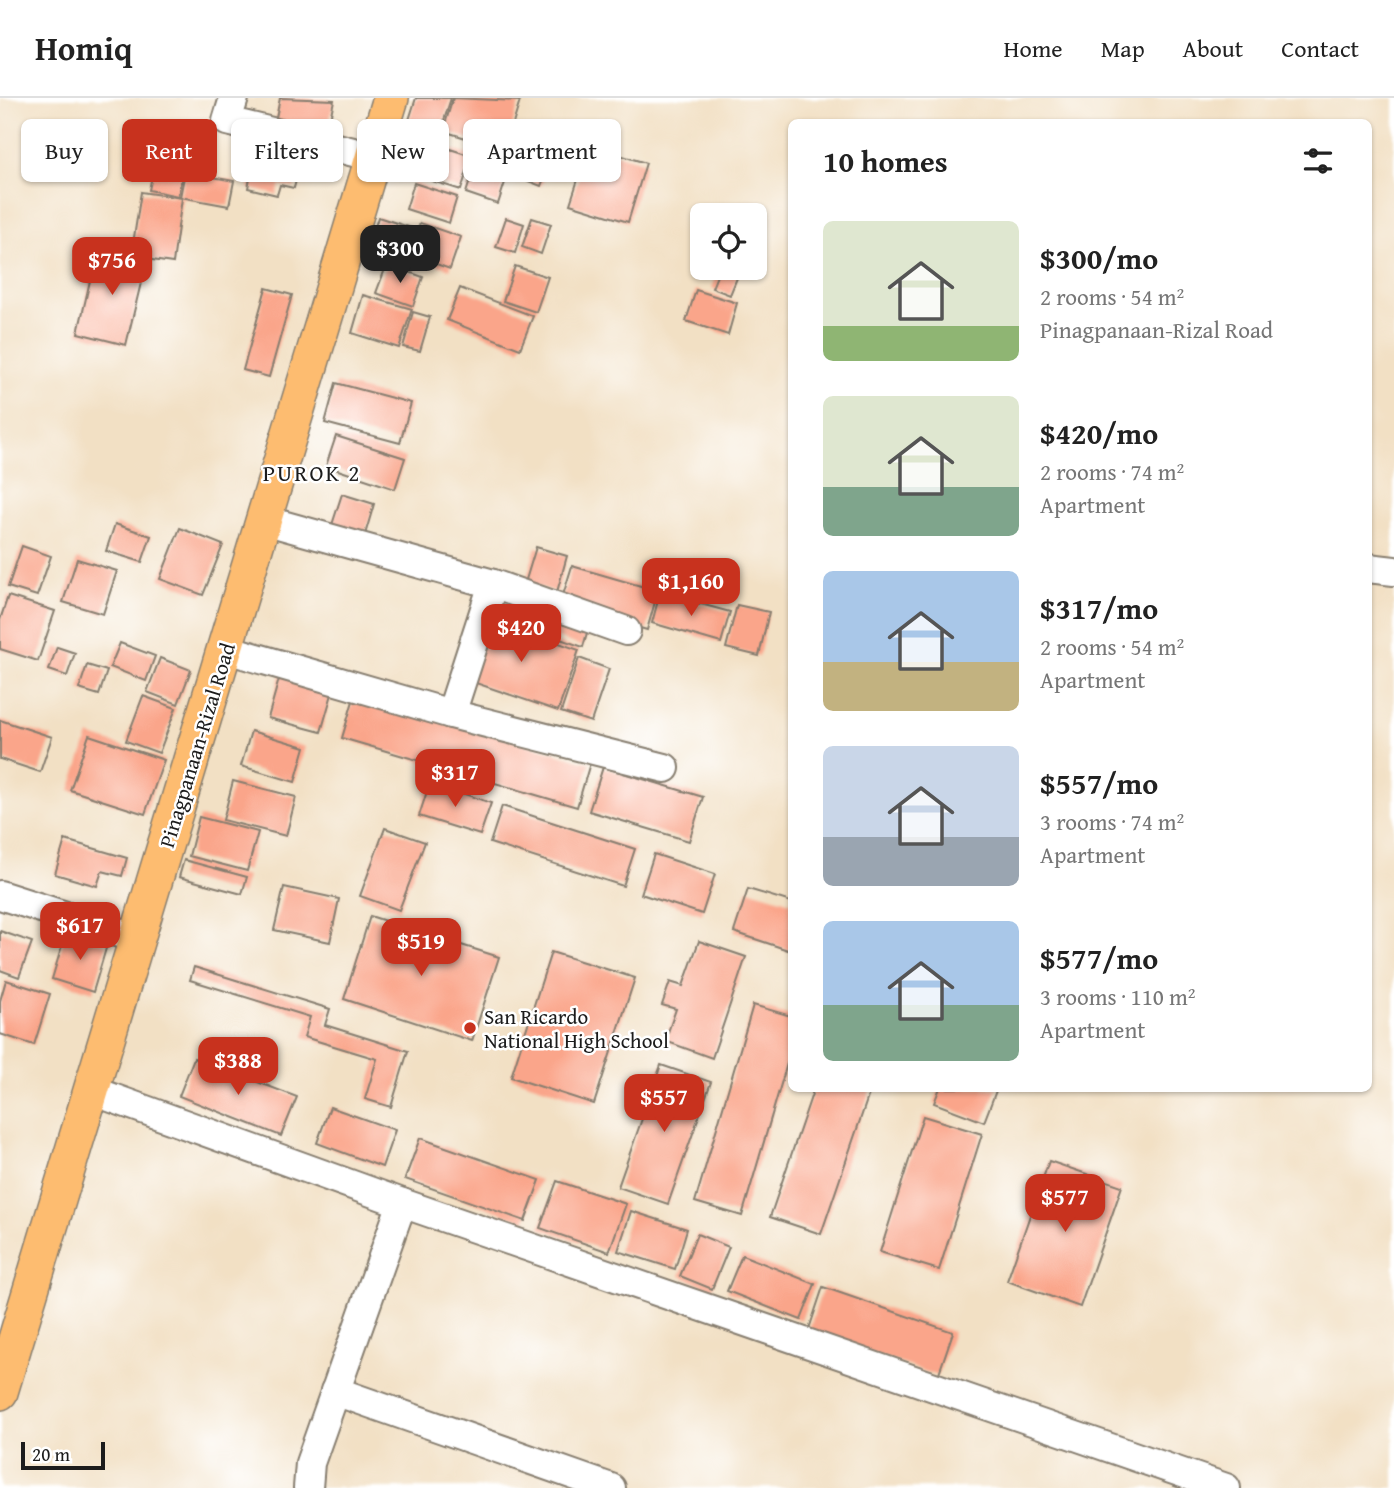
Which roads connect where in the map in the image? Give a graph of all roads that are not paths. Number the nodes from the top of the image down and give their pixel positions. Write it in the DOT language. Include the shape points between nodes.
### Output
graph roads {
  1 [pos="234,98"];
  2 [pos="391,98"];
  3 [pos="385,119"];
  4 [pos="357,153"];
  5 [pos="365,182"];
  6 [pos="264,520"];
  7 [pos="1372,568"];
  8 [pos="1394,571"];
  9 [pos="493,584"];
  10 [pos="626,631"];
  11 [pos="226,649"];
  12 [pos="452,713"];
  13 [pos="665,768"];
  14 [pos="0,895"];
  15 [pos="138,939"];
  16 [pos="93,1091"];
  17 [pos="402,1203"];
  18 [pos="335,1391"];
  19 [pos="0,1392"];
  20 [pos="308,1488"];
  21 [pos="611,1488"];
  22 [pos="1226,1488"];
  1 -- 4 [label="street" via="227,121"];
  2 -- 3 [label="main road, Pinagpanaan-Rizal Road"];
  5 -- 6 [label="main road, Pinagpanaan-Rizal Road"];
  6 -- 9 [label="street"];
  6 -- 11 [label="main road, Pinagpanaan-Rizal Road"];
  7 -- 8 [label="street"];
  9 -- 10 [label="street"];
  9 -- 12 [label="street"];
  11 -- 12 [label="street"];
  11 -- 15 [label="main road, Pinagpanaan-Rizal Road"];
  12 -- 13 [label="street"];
  14 -- 15 [label="street"];
  15 -- 16 [label="main road, Pinagpanaan-Rizal Road"];
  16 -- 17 [label="street"];
  16 -- 19 [label="main road, Pinagpanaan-Rizal Road"];
  17 -- 18 [label="street"];
  17 -- 22 [label="street"];
  18 -- 20 [label="street" via="310,1463"];
  18 -- 21 [label="street"];
}
